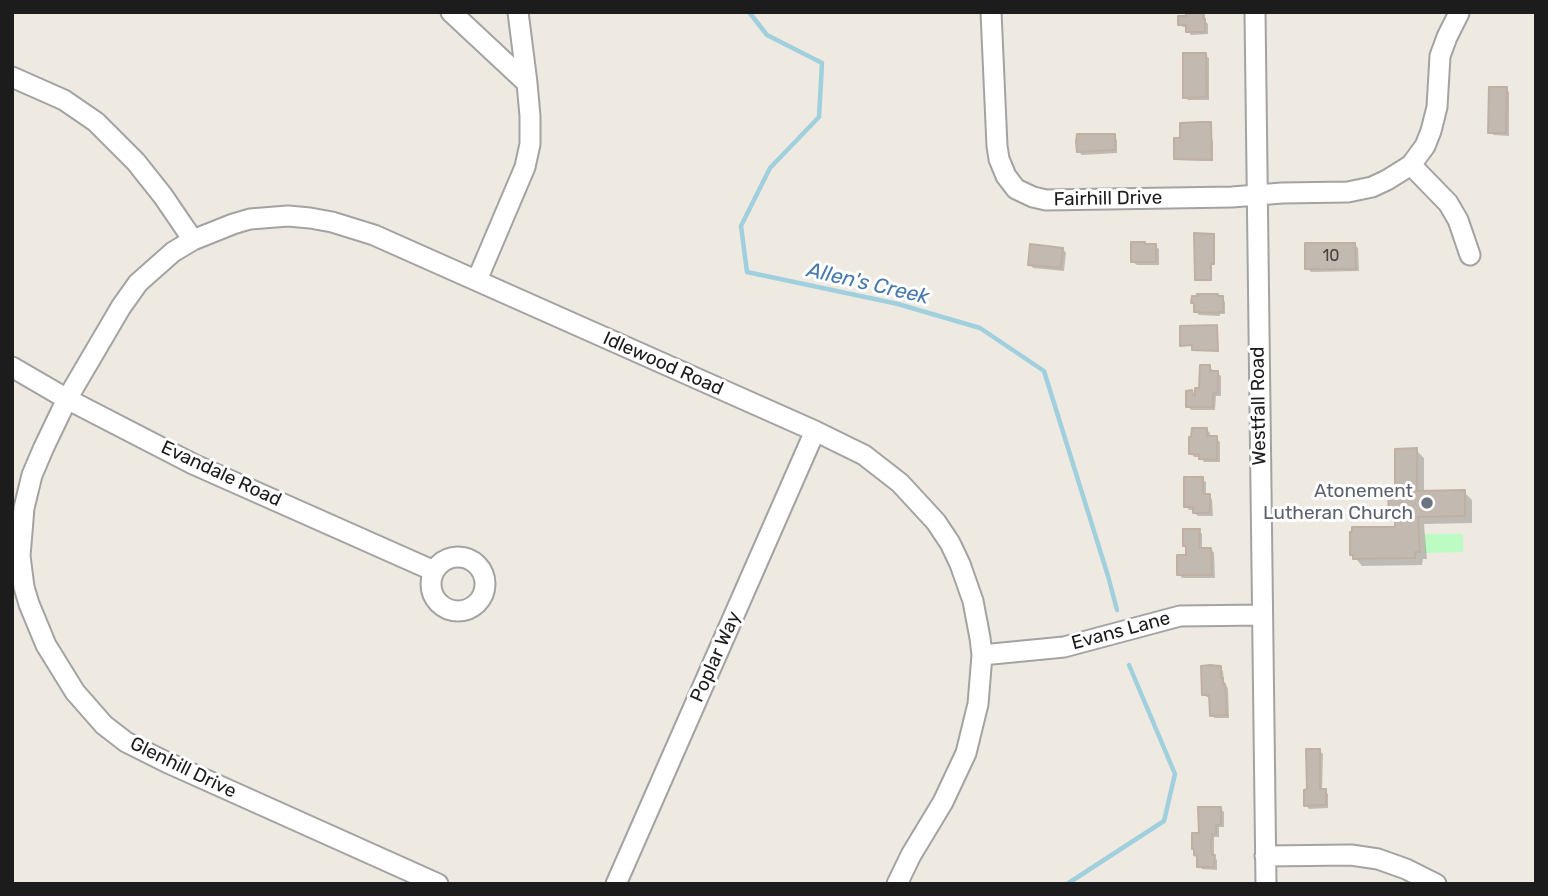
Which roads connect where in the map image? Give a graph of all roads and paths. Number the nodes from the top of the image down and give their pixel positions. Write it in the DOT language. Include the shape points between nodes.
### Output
graph roads {
  1 [pos="451,12"];
  2 [pos="517,12"];
  3 [pos="991,12"];
  4 [pos="1255,12"];
  5 [pos="1459,13"];
  6 [pos="12,77"];
  7 [pos="527,83"];
  8 [pos="1411,165"];
  9 [pos="1257,195"];
  10 [pos="193,240"];
  11 [pos="1471,255"];
  12 [pos="477,281"];
  13 [pos="12,368"];
  14 [pos="67,399"];
  15 [pos="815,431"];
  16 [pos="434,571"];
  17 [pos="21,606"];
  18 [pos="1262,615"];
  19 [pos="982,655"];
  20 [pos="1265,856"];
  21 [pos="438,884"];
  22 [pos="617,884"];
  23 [pos="897,884"];
  24 [pos="1266,884"];
  25 [pos="1436,884"];
  1 -- 7 [label="street"];
  2 -- 7 [label="street"];
  3 -- 9 [label="street, Fairhill Drive" via="997,146 1006,176 1016,189 1046,200"];
  4 -- 9 [label="street, Westfall Road"];
  5 -- 8 [label="street" via="1440,56 1431,131"];
  6 -- 10 [label="street" via="64,100 96,122 136,162"];
  7 -- 12 [label="street" via="530,144 525,167"];
  8 -- 9 [label="street, Fairhill Drive" via="1360,190"];
  8 -- 11 [label="street" via="1448,203"];
  9 -- 18 [label="street, Westfall Road"];
  10 -- 12 [label="street, Idlewood Road" via="250,219 310,218 374,235"];
  10 -- 14 [label="street, Idlewood Road" via="133,289"];
  12 -- 15 [label="street, Idlewood Road"];
  13 -- 14 [label="street, Evandale Road"];
  14 -- 16 [label="street, Evandale Road" via="193,464"];
  14 -- 17 [label="street, Glenhill Drive" via="36,466 23,508"];
  15 -- 19 [label="street, Idlewood Road" via="864,455 900,483 936,522 960,564 973,601"];
  15 -- 22 [label="street, Poplar Way"];
  17 -- 21 [label="street, Glenhill Drive" via="75,692 126,742"];
  18 -- 19 [label="street, Evans Lane" via="1180,616 1064,647"];
  18 -- 20 [label="street, Westfall Road"];
  19 -- 23 [label="street, Idlewood Road" via="978,704 966,753"];
  20 -- 24 [label="street, Westfall Road"];
  20 -- 25 [label="street" via="1378,859"];
}
